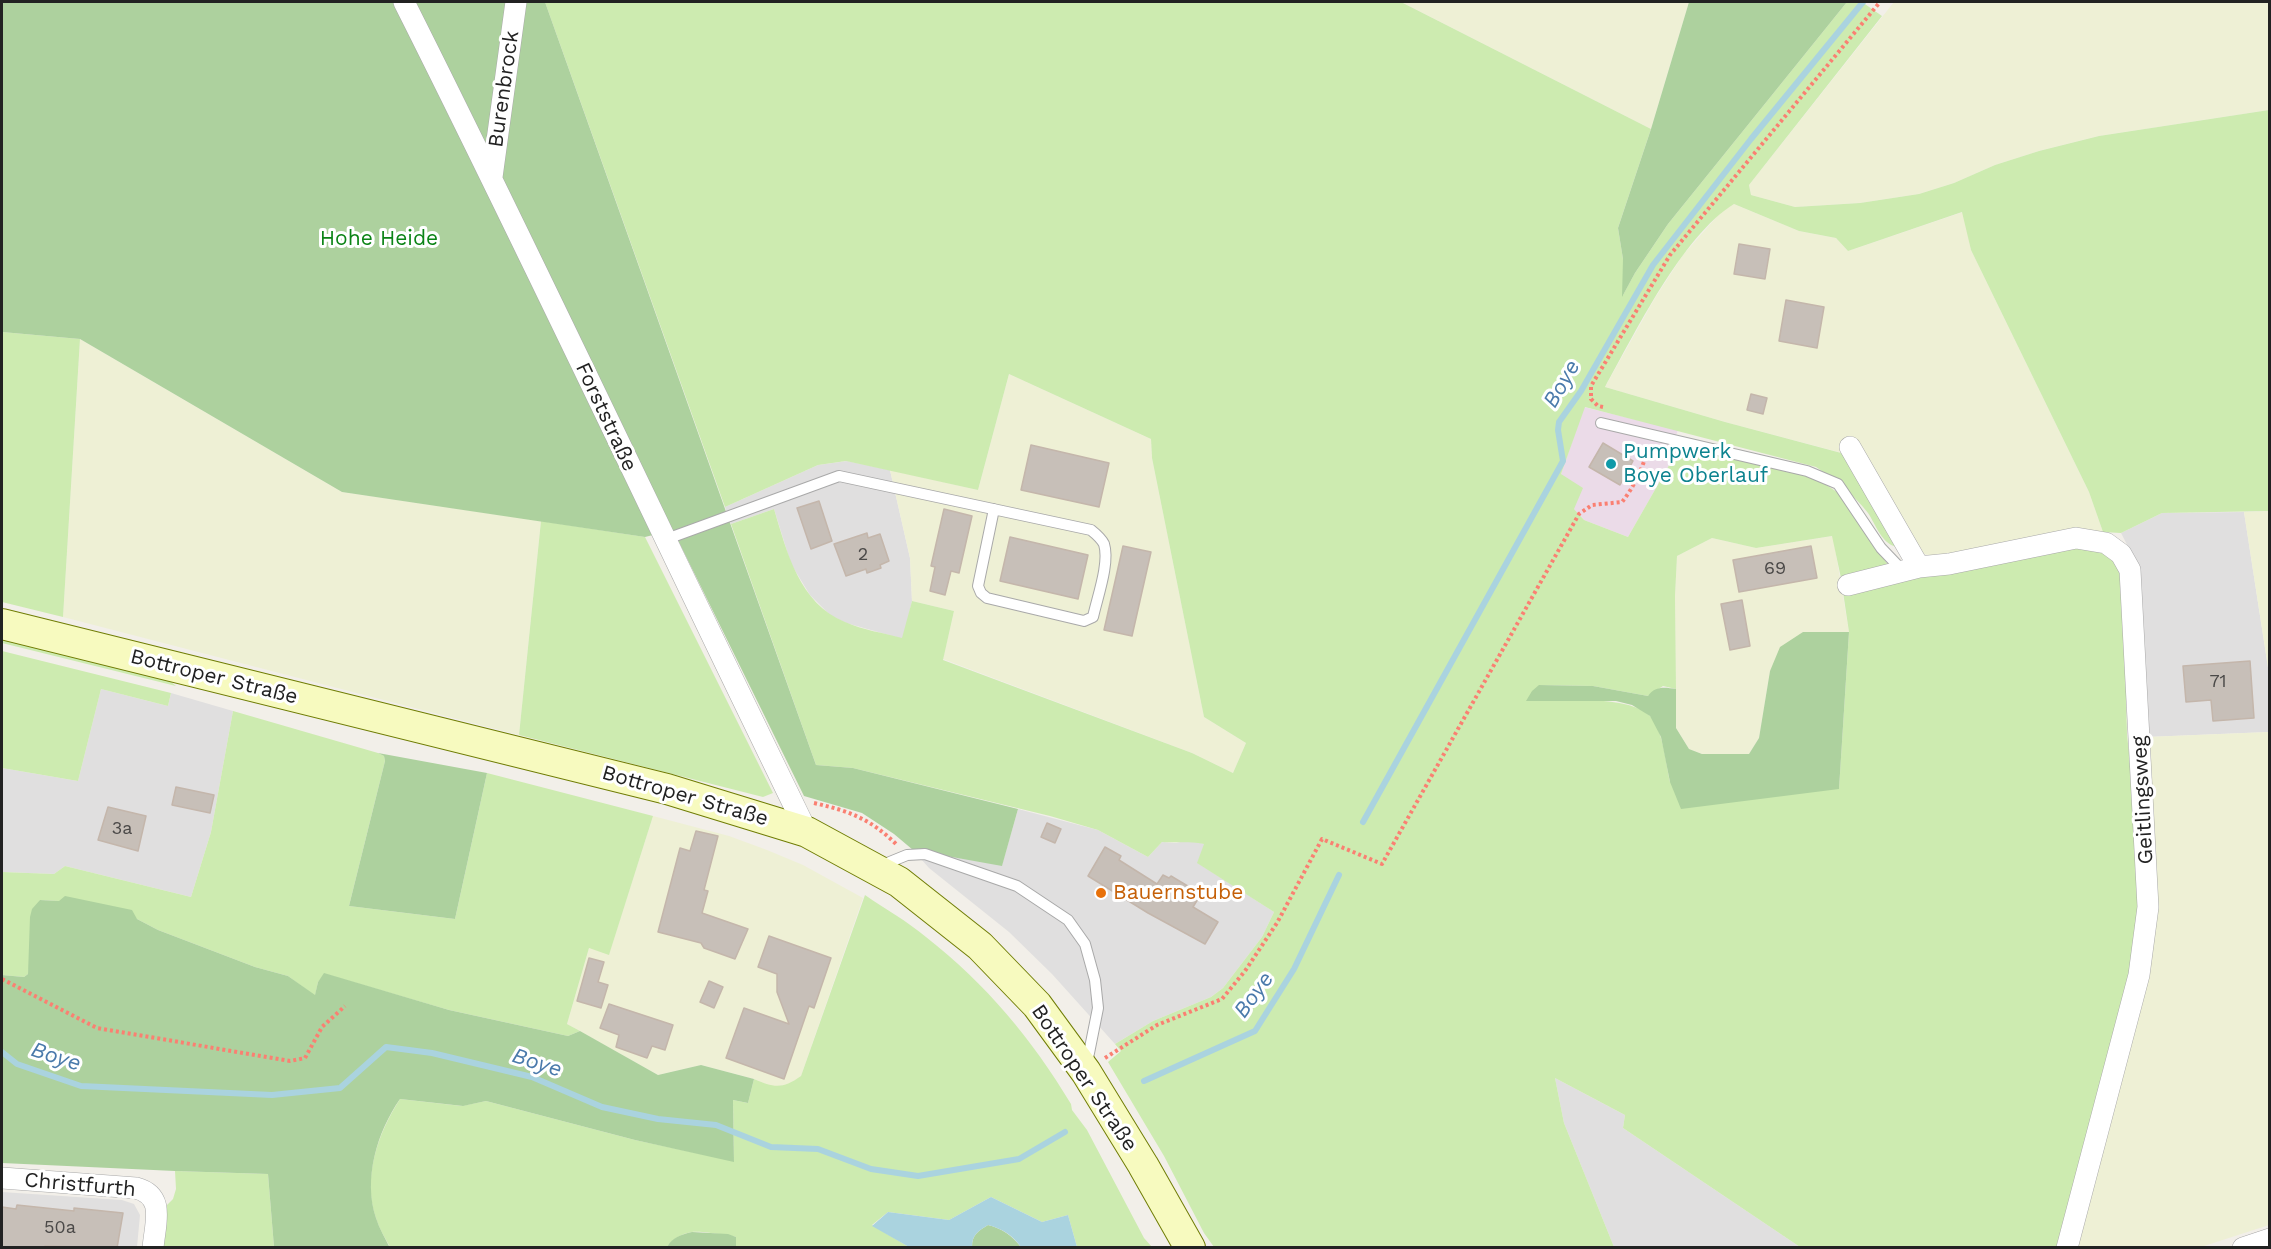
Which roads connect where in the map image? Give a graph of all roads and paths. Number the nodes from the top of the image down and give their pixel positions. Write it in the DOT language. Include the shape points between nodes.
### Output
graph roads {
  1 [pos="404,2"];
  2 [pos="516,2"];
  3 [pos="1877,2"];
  4 [pos="492,177"];
  5 [pos="1608,409"];
  6 [pos="1601,423"];
  7 [pos="1650,434"];
  8 [pos="1850,447"];
  9 [pos="994,509"];
  10 [pos="664,540"];
  11 [pos="1911,569"];
  12 [pos="1848,585"];
  13 [pos="2,624"];
  14 [pos="807,832"];
  15 [pos="874,869"];
  16 [pos="2,979"];
  17 [pos="345,1006"];
  18 [pos="1094,1066"];
  19 [pos="2,1178"];
  20 [pos="2270,1239"];
  21 [pos="153,1248"];
  22 [pos="1190,1248"];
  23 [pos="2067,1248"];
  24 [pos="2243,1248"];
  1 -- 4 [label="street, Forststraße"];
  2 -- 4 [label="street, Burenbrock"];
  3 -- 5 [label="path" via="1670,255 1591,386 1591,399"];
  4 -- 10 [label="street, Forststraße"];
  6 -- 7 [label="lane"];
  7 -- 11 [label="lane" via="1807,471 1838,484 1881,548"];
  7 -- 18 [label="path" via="1645,459 1622,502 1592,505 1579,514 1382,864 1322,839 1277,923 1222,999 1157,1025"];
  8 -- 11 [label="street"];
  9 -- 9 [label="lane" via="978,586 981,593 987,598 1084,621 1093,617 1106,560 1100,537 1091,530"];
  9 -- 10 [label="lane" via="839,476"];
  10 -- 14 [label="street, Forststraße"];
  11 -- 12 [label="street, Geitlingsweg"];
  11 -- 23 [label="street, Geitlingsweg" via="2076,538 2096,540 2114,548 2127,562 2132,579 2148,908 2139,975"];
  13 -- 14 [label="main road, Bottroper Straße" via="668,789"];
  14 -- 15 [label="main road, Bottroper Straße"];
  15 -- 18 [label="main road, Bottroper Straße" via="899,882 980,946"];
  15 -- 18 [label="lane" via="906,855 925,854 1017,886 1068,920 1086,944 1095,980 1098,1008"];
  16 -- 17 [label="path" via="97,1028 290,1061 305,1058 322,1026"];
  18 -- 22 [label="main road, Bottroper Straße"];
  19 -- 21 [label="street, Christfurth" via="147,1191 155,1200"];
  20 -- 24 [label="street"];
}
